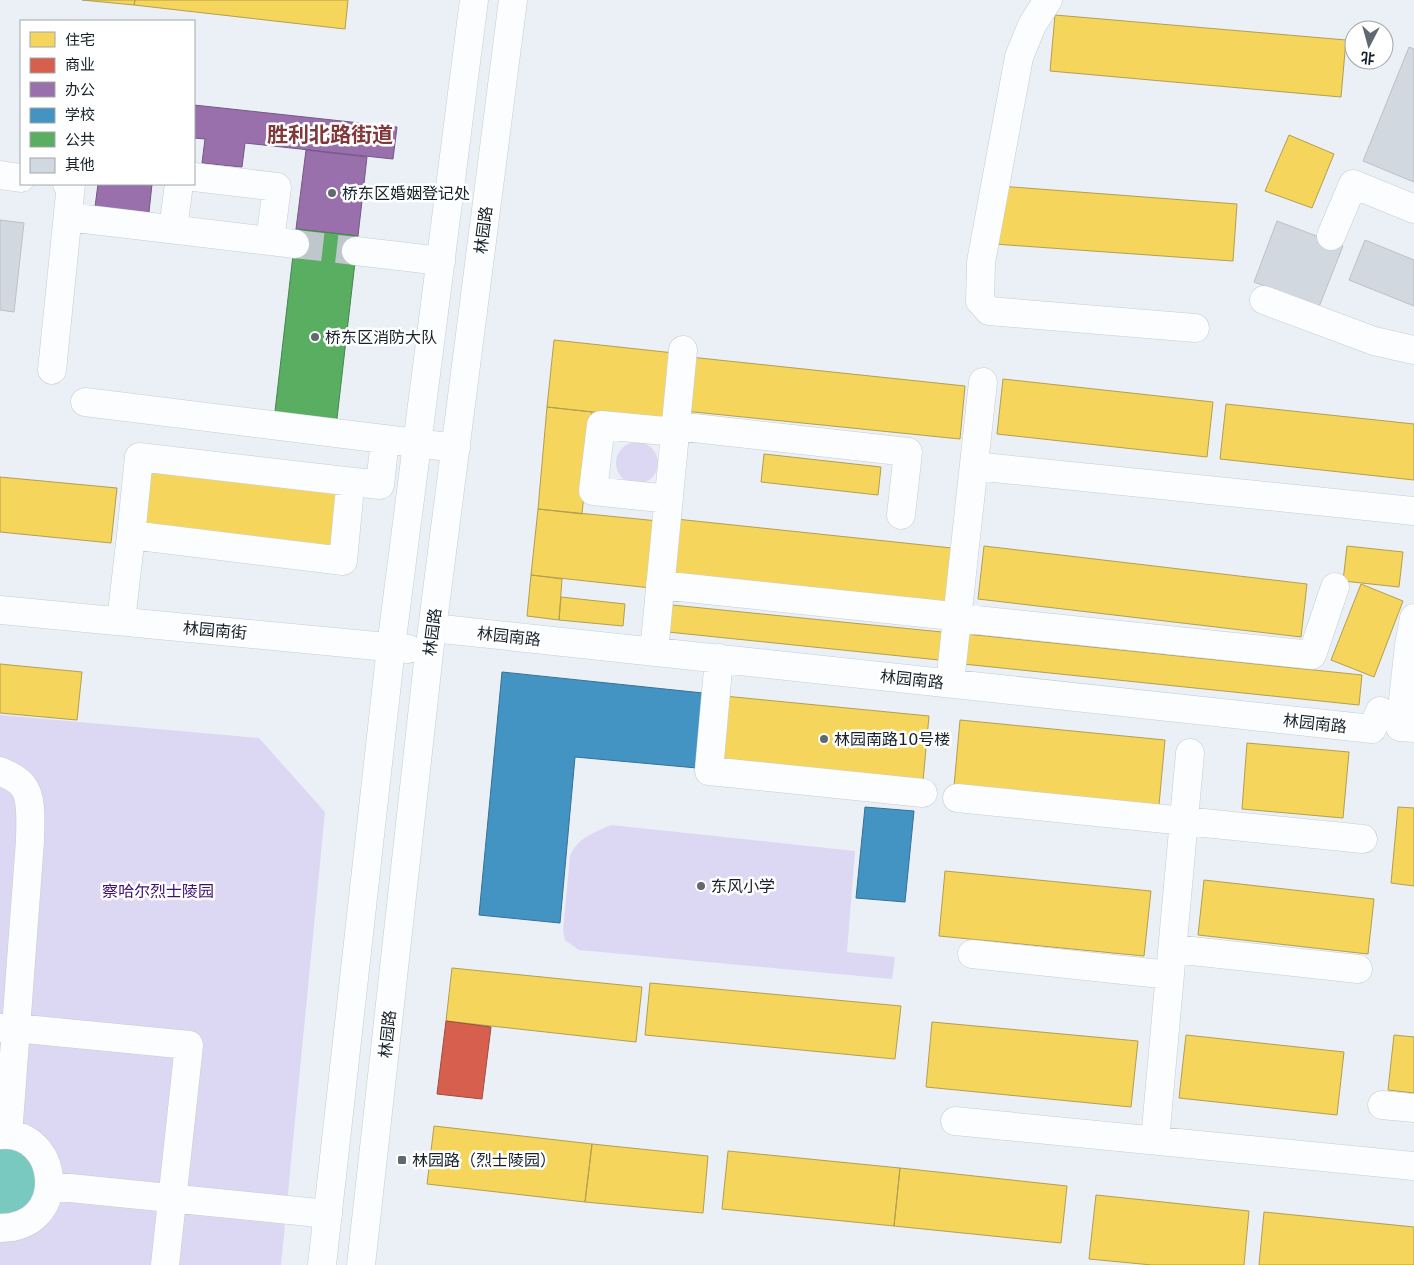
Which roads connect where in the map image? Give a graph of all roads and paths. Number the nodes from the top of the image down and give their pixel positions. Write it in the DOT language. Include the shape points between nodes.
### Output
graph roads {
  1 [pos="474,0"];
  2 [pos="513,0"];
  3 [pos="1048,0"];
  4 [pos="0,175"];
  5 [pos="195,177"];
  6 [pos="20,178"];
  7 [pos="71,185"];
  8 [pos="178,185"];
  9 [pos="1414,209"];
  10 [pos="68,217"];
  11 [pos="173,229"];
  12 [pos="1331,236"];
  13 [pos="356,251"];
  14 [pos="441,261"];
  15 [pos="1264,300"];
  16 [pos="1195,328"];
  17 [pos="683,350"];
  18 [pos="1414,350"];
  19 [pos="52,370"];
  20 [pos="983,382"];
  21 [pos="85,402"];
  22 [pos="676,429"];
  23 [pos="385,439"];
  24 [pos="417,443"];
  25 [pos="456,448"];
  26 [pos="974,466"];
  27 [pos="349,498"];
  28 [pos="669,499"];
  29 [pos="1414,511"];
  30 [pos="901,515"];
  31 [pos="131,535"];
  32 [pos="660,585"];
  33 [pos="1335,587"];
  34 [pos="0,610"];
  35 [pos="950,617"];
  36 [pos="1414,618"];
  37 [pos="121,621"];
  38 [pos="431,640"];
  39 [pos="391,647"];
  40 [pos="654,652"];
  41 [pos="719,658"];
  42 [pos="950,683"];
  43 [pos="1380,711"];
  44 [pos="1414,728"];
  45 [pos="1190,753"];
  46 [pos="0,771"];
  47 [pos="923,793"];
  48 [pos="956,798"];
  49 [pos="1184,822"];
  50 [pos="1363,839"];
  51 [pos="972,954"];
  52 [pos="1171,962"];
  53 [pos="1358,969"];
  54 [pos="8,1028"];
  55 [pos="1382,1105"];
  56 [pos="1414,1108"];
  57 [pos="955,1121"];
  58 [pos="4,1135"];
  59 [pos="1155,1140"];
  60 [pos="1414,1166"];
  61 [pos="50,1186"];
  62 [pos="172,1198"];
  63 [pos="328,1214"];
  64 [pos="0,1228"];
  65 [pos="165,1265"];
  66 [pos="322,1265"];
  67 [pos="361,1265"];
  1 -- 14 [label="street"];
  2 -- 25 [label="street, 林园路"];
  3 -- 16 [label="street" via="1032,24 1019,57 981,262 980,301 989,311"];
  4 -- 6 [label="street"];
  5 -- 11 [label="street" via="277,187 283,242"];
  7 -- 10 [label="street"];
  8 -- 11 [label="street"];
  9 -- 12 [label="street" via="1353,184"];
  10 -- 11 [label="street"];
  10 -- 19 [label="street"];
  13 -- 14 [label="street"];
  14 -- 24 [label="street"];
  15 -- 18 [label="street" via="1374,341"];
  17 -- 22 [label="street"];
  20 -- 26 [label="street"];
  21 -- 23 [label="street"];
  22 -- 28 [label="street"];
  22 -- 28 [label="street" via="601,425 593,491"];
  22 -- 30 [label="street" via="908,452"];
  23 -- 24 [label="street"];
  23 -- 31 [label="street" via="380,485 139,457"];
  24 -- 25 [label="street"];
  24 -- 39 [label="street"];
  25 -- 38 [label="street, 林园路"];
  26 -- 29 [label="street"];
  26 -- 35 [label="street"];
  27 -- 31 [label="street" via="343,561"];
  28 -- 32 [label="street"];
  31 -- 37 [label="street"];
  32 -- 35 [label="street"];
  32 -- 40 [label="street"];
  33 -- 35 [label="street" via="1312,655"];
  34 -- 37 [label="street, 林园南街"];
  35 -- 42 [label="street"];
  36 -- 44 [label="street" via="1400,727"];
  37 -- 39 [label="street, 林园南街"];
  38 -- 39 [label="street, 林园南街"];
  38 -- 40 [label="street, 林园南路"];
  38 -- 67 [label="street, 林园路"];
  39 -- 63 [label="street"];
  40 -- 41 [label="street, 林园南路"];
  41 -- 42 [label="street, 林园南路"];
  41 -- 47 [label="street" via="709,771"];
  42 -- 43 [label="street, 林园南路" via="1372,729"];
  45 -- 49 [label="street"];
  46 -- 54 [label="street" via="14,777 24,787 30,806 30,841"];
  48 -- 49 [label="street"];
  49 -- 50 [label="street"];
  49 -- 52 [label="street"];
  51 -- 52 [label="street"];
  52 -- 53 [label="street"];
  52 -- 59 [label="street"];
  54 -- 58 [label="street"];
  54 -- 62 [label="street" via="189,1045"];
  55 -- 56 [label="street"];
  57 -- 59 [label="street"];
  58 -- 61 [label="street" via="18,1137 43,1156"];
  59 -- 60 [label="street"];
  61 -- 62 [label="street"];
  61 -- 64 [label="street" via="46,1201 37,1214 25,1223"];
  62 -- 63 [label="street"];
  62 -- 65 [label="street"];
  63 -- 66 [label="street"];
}
